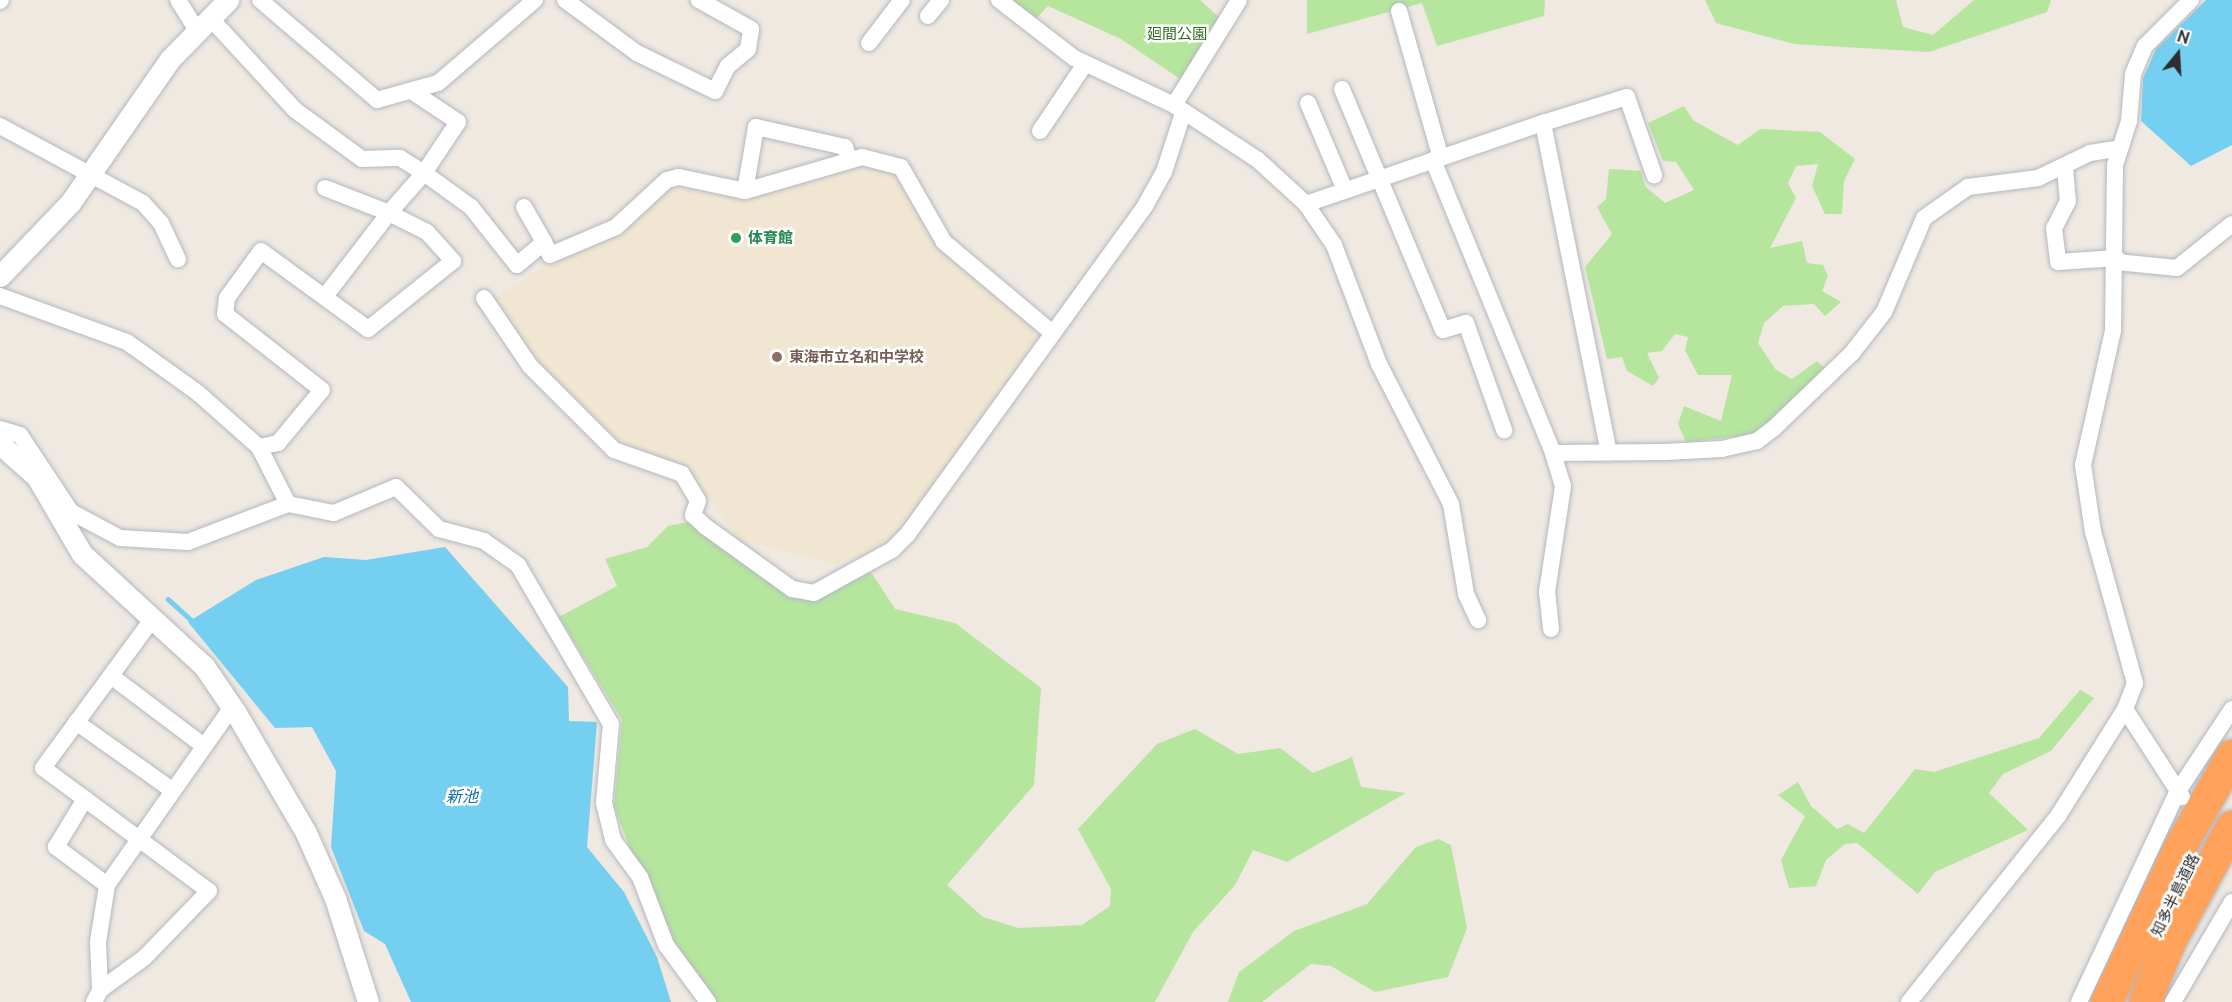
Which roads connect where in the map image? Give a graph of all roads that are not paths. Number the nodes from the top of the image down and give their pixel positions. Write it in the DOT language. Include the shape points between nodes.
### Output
graph roads {
  1 [pos="178,0"];
  2 [pos="228,0"];
  3 [pos="260,0"];
  4 [pos="535,0"];
  5 [pos="564,0"];
  6 [pos="699,0"];
  7 [pos="902,0"];
  8 [pos="941,0"];
  9 [pos="999,0"];
  10 [pos="1239,0"];
  11 [pos="2191,0"];
  12 [pos="1399,11"];
  13 [pos="928,16"];
  14 [pos="205,26"];
  15 [pos="869,43"];
  16 [pos="1085,64"];
  17 [pos="1342,89"];
  18 [pos="413,92"];
  19 [pos="1308,103"];
  20 [pos="1179,109"];
  21 [pos="1543,123"];
  22 [pos="0,126"];
  23 [pos="1040,131"];
  24 [pos="2121,148"];
  25 [pos="1436,158"];
  26 [pos="849,159"];
  27 [pos="2065,168"];
  28 [pos="424,173"];
  29 [pos="86,174"];
  30 [pos="1654,175"];
  31 [pos="1378,178"];
  32 [pos="325,188"];
  33 [pos="1345,190"];
  34 [pos="745,191"];
  35 [pos="1306,204"];
  36 [pos="524,207"];
  37 [pos="389,213"];
  38 [pos="2232,224"];
  39 [pos="544,242"];
  40 [pos="178,259"];
  41 [pos="2117,260"];
  42 [pos="0,276"];
  43 [pos="326,295"];
  44 [pos="0,296"];
  45 [pos="484,298"];
  46 [pos="1050,331"];
  47 [pos="0,429"];
  48 [pos="1504,430"];
  49 [pos="0,444"];
  50 [pos="259,447"];
  51 [pos="1609,452"];
  52 [pos="1553,453"];
  53 [pos="288,504"];
  54 [pos="154,617"];
  55 [pos="1478,620"];
  56 [pos="1551,629"];
  57 [pos="111,676"];
  58 [pos="232,707"];
  59 [pos="2125,709"];
  60 [pos="2232,709"];
  61 [pos="76,722"];
  62 [pos="204,746"];
  63 [pos="2229,773"];
  64 [pos="172,790"];
  65 [pos="2180,795"];
  66 [pos="85,799"];
  67 [pos="2232,827"];
  68 [pos="141,837"];
  69 [pos="107,885"];
  70 [pos="2232,903"];
  71 [pos="97,996"];
  72 [pos="368,1002"];
  73 [pos="708,1002"];
  74 [pos="1909,1002"];
  75 [pos="2079,1002"];
  76 [pos="2095,1002"];
  77 [pos="2107,1002"];
  78 [pos="2125,1002"];
  79 [pos="2145,1002"];
  80 [pos="2173,1002"];
  1 -- 14 [label="street"];
  2 -- 14 [label="street"];
  3 -- 18 [label="street" via="377,100"];
  4 -- 18 [label="street" via="438,83"];
  5 -- 6 [label="street" via="637,53 715,90 728,66 748,49 751,29"];
  7 -- 15 [label="street"];
  8 -- 13 [label="street"];
  9 -- 16 [label="street"];
  10 -- 20 [label="street"];
  11 -- 24 [label="street" via="2145,46 2133,74"];
  12 -- 25 [label="street"];
  14 -- 28 [label="street" via="295,110 362,159 400,158"];
  14 -- 29 [label="street" via="170,59"];
  16 -- 20 [label="street"];
  16 -- 23 [label="street"];
  17 -- 31 [label="street"];
  18 -- 28 [label="street" via="458,122"];
  19 -- 33 [label="street"];
  20 -- 35 [label="street" via="1258,160"];
  20 -- 46 [label="street" via="1164,172 1145,206"];
  21 -- 25 [label="street"];
  21 -- 30 [label="street" via="1626,97"];
  21 -- 51 [label="street"];
  22 -- 29 [label="street"];
  24 -- 27 [label="street" via="2090,153"];
  24 -- 41 [label="street" via="2115,165"];
  25 -- 31 [label="street"];
  25 -- 52 [label="street"];
  26 -- 34 [label="street"];
  26 -- 34 [label="street" via="845,147 756,127"];
  26 -- 46 [label="street" via="901,167 944,242"];
  27 -- 41 [label="street" via="2068,201 2054,228 2058,262"];
  27 -- 51 [label="street" via="1968,187 1924,218 1884,312 1803,403 1756,441 1722,449"];
  28 -- 37 [label="street"];
  28 -- 39 [label="street" via="471,207 517,265"];
  29 -- 40 [label="street" via="143,203 161,223"];
  29 -- 42 [label="street" via="70,203"];
  31 -- 33 [label="street"];
  31 -- 48 [label="street" via="1443,330 1466,323"];
  32 -- 37 [label="street"];
  33 -- 35 [label="street"];
  34 -- 39 [label="street" via="679,177 586,242 550,255"];
  35 -- 55 [label="street" via="1334,245 1379,364 1451,504 1466,594"];
  36 -- 39 [label="street"];
  37 -- 43 [label="street"];
  37 -- 43 [label="street" via="427,232 453,261 368,329"];
  38 -- 41 [label="street" via="2177,268"];
  41 -- 59 [label="street" via="2108,362 2083,465 2093,532 2135,683"];
  43 -- 50 [label="street" via="261,251 228,298 225,314 322,390 278,443"];
  44 -- 50 [label="street" via="127,342 198,393"];
  45 -- 46 [label="street" via="530,366 614,450 682,474 698,501 693,514 802,594 892,550 907,535"];
  47 -- 53 [label="street" via="20,435 71,512 120,538 188,542"];
  49 -- 54 [label="street" via="37,477 82,554"];
  50 -- 53 [label="street"];
  51 -- 52 [label="street"];
  52 -- 56 [label="street" via="1563,486 1547,592"];
  53 -- 73 [label="street" via="334,513 396,487 439,529 484,541 518,565 611,724 604,804 613,840 640,877 666,945"];
  54 -- 57 [label="street"];
  54 -- 58 [label="street" via="204,666"];
  57 -- 61 [label="street"];
  57 -- 62 [label="street"];
  58 -- 62 [label="street"];
  58 -- 72 [label="street" via="306,833 335,898"];
  59 -- 65 [label="street"];
  59 -- 74 [label="street" via="2058,816"];
  60 -- 65 [label="street"];
  61 -- 64 [label="street"];
  61 -- 66 [label="street" via="43,768"];
  62 -- 64 [label="street"];
  63 -- 76 [label="highway" via="2202,791 2166,847"];
  63 -- 77 [label="highway" via="2153,900"];
  63 -- 78 [label="highway, 知多半島道路"];
  64 -- 68 [label="street"];
  65 -- 75 [label="street"];
  66 -- 68 [label="street"];
  66 -- 69 [label="street" via="56,847"];
  67 -- 79 [label="highway, 知多半島道路" via="2170,942"];
  68 -- 69 [label="street"];
  68 -- 71 [label="street" via="209,891 144,958"];
  69 -- 71 [label="street" via="98,942"];
  70 -- 80 [label="street"];
}
